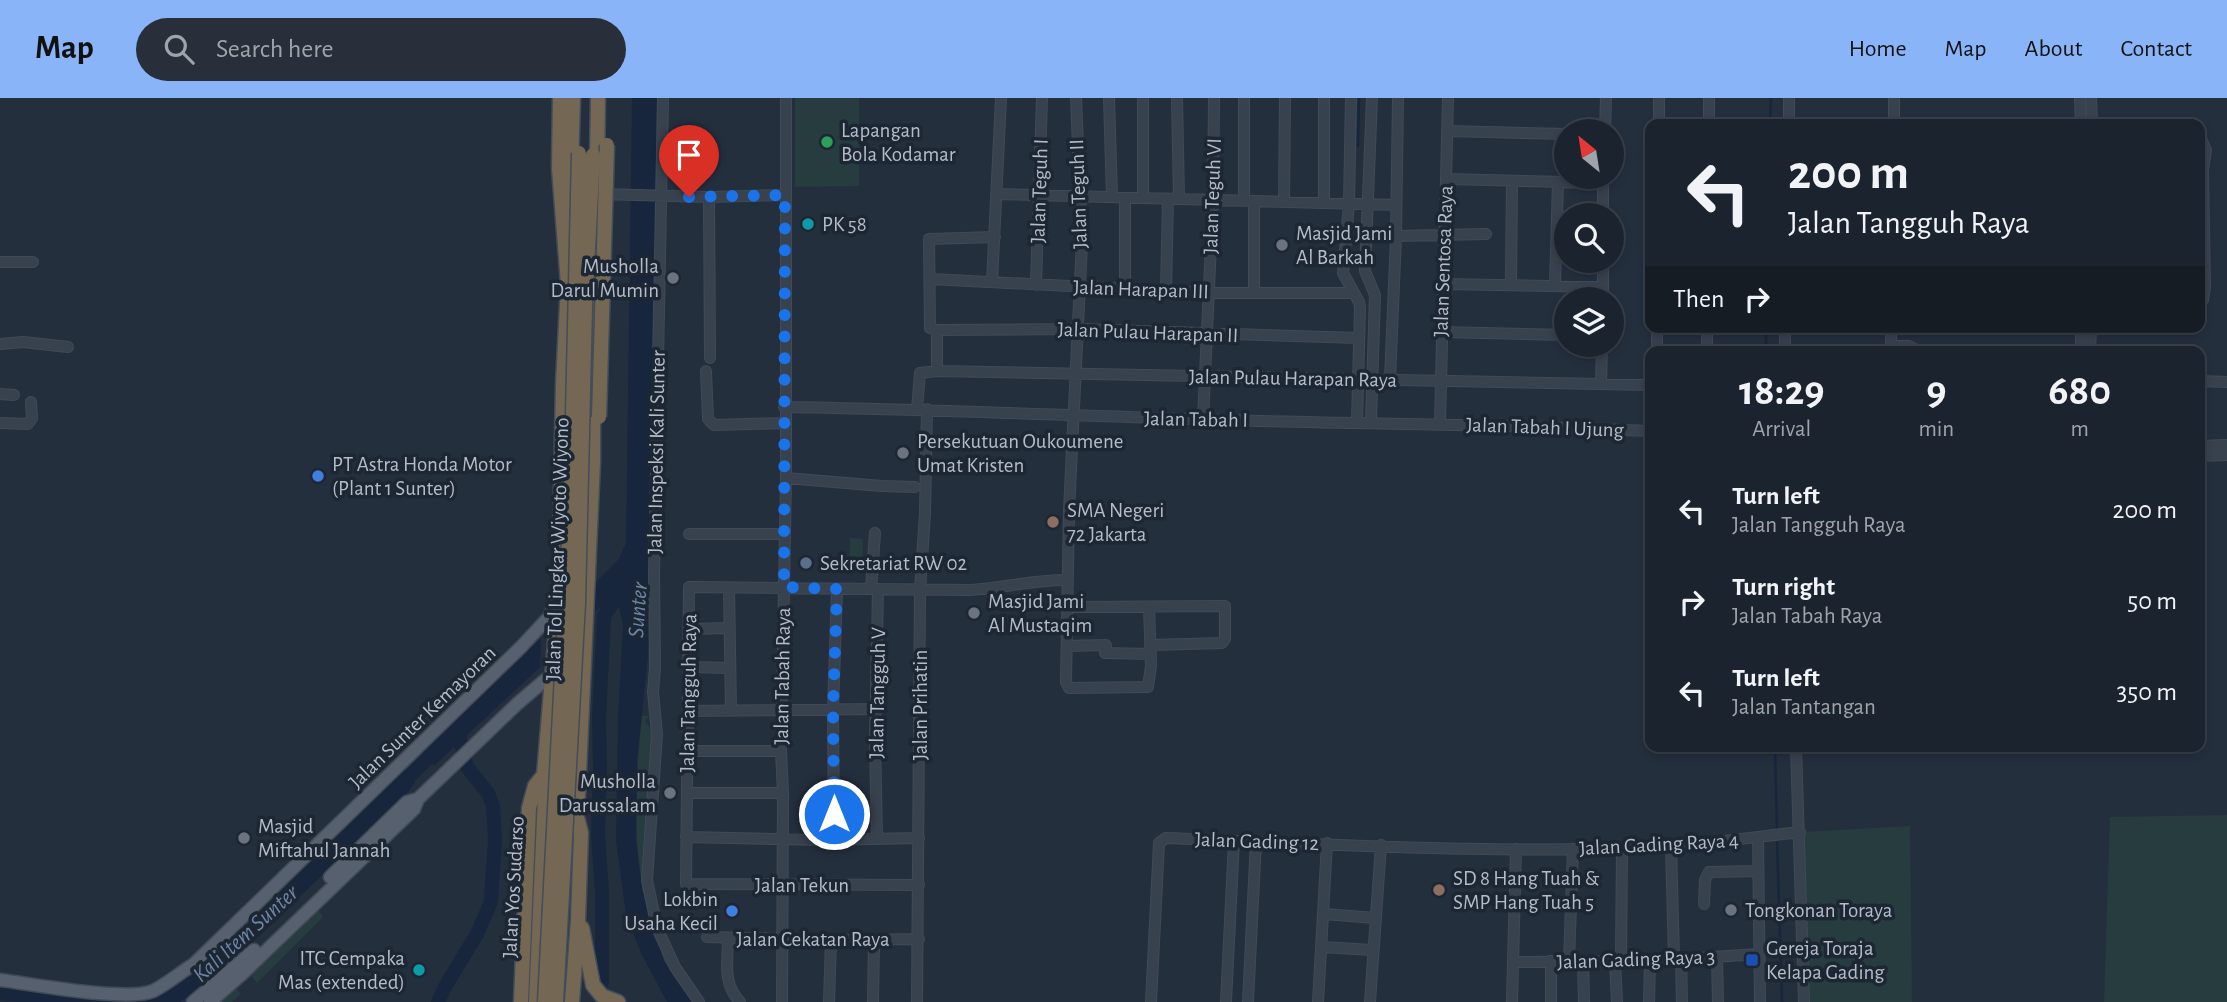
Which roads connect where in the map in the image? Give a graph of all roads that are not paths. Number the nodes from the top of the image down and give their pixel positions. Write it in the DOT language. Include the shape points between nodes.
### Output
graph roads {
  1 [pos="560,98"];
  2 [pos="571,98"];
  3 [pos="580,98"];
  4 [pos="593,98"];
  5 [pos="598,98"];
  6 [pos="606,98"];
  7 [pos="663,98"];
  8 [pos="786,98"];
  9 [pos="1001,98"];
  10 [pos="1042,98"];
  11 [pos="1076,98"];
  12 [pos="1109,98"];
  13 [pos="1143,98"];
  14 [pos="1177,98"];
  15 [pos="1214,98"];
  16 [pos="1244,98"];
  17 [pos="1285,98"];
  18 [pos="1324,98"];
  19 [pos="1351,98"];
  20 [pos="1372,98"];
  21 [pos="1398,98"];
  22 [pos="1448,98"];
  23 [pos="1606,98"];
  24 [pos="1659,98"];
  25 [pos="1710,98"];
  26 [pos="1789,98"];
  27 [pos="1894,98"];
  28 [pos="2080,98"];
  29 [pos="2091,98"];
  30 [pos="1605,119"];
  31 [pos="1659,119"];
  32 [pos="1710,119"];
  33 [pos="1789,119"];
  34 [pos="1894,119"];
  35 [pos="2081,119"];
  36 [pos="2092,119"];
  37 [pos="1447,131"];
  38 [pos="1554,134"];
  39 [pos="594,162"];
  40 [pos="571,166"];
  41 [pos="1446,179"];
  42 [pos="1512,182"];
  43 [pos="1554,182"];
  44 [pos="1558,189"];
  45 [pos="561,192"];
  46 [pos="597,194"];
  47 [pos="996,194"];
  48 [pos="785,195"];
  49 [pos="1040,195"];
  50 [pos="660,196"];
  51 [pos="1078,196"];
  52 [pos="709,197"];
  53 [pos="1112,197"];
  54 [pos="1125,198"];
  55 [pos="1143,198"];
  56 [pos="1174,199"];
  57 [pos="1213,200"];
  58 [pos="1249,201"];
  59 [pos="1284,202"];
  60 [pos="1324,203"];
  61 [pos="1350,204"];
  62 [pos="1367,205"];
  63 [pos="1396,205"];
  64 [pos="1486,234"];
  65 [pos="1444,235"];
  66 [pos="1396,236"];
  67 [pos="995,237"];
  68 [pos="570,256"];
  69 [pos="591,256"];
  70 [pos="0,262"];
  71 [pos="33,262"];
  72 [pos="568,273"];
  73 [pos="1603,273"];
  74 [pos="930,279"];
  75 [pos="992,282"];
  76 [pos="1443,284"];
  77 [pos="1511,284"];
  78 [pos="1036,285"];
  79 [pos="1555,285"];
  80 [pos="1602,287"];
  81 [pos="1079,288"];
  82 [pos="1125,289"];
  83 [pos="1166,291"];
  84 [pos="1254,292"];
  85 [pos="1209,293"];
  86 [pos="1353,293"];
  87 [pos="1079,329"];
  88 [pos="937,330"];
  89 [pos="1441,332"];
  90 [pos="1206,333"];
  91 [pos="1554,335"];
  92 [pos="1359,338"];
  93 [pos="0,344"];
  94 [pos="68,347"];
  95 [pos="1602,357"];
  96 [pos="710,358"];
  97 [pos="706,371"];
  98 [pos="936,371"];
  99 [pos="1076,372"];
  100 [pos="1205,376"];
  101 [pos="1358,379"];
  102 [pos="1373,379"];
  103 [pos="1390,380"];
  104 [pos="1440,381"];
  105 [pos="2205,381"];
  106 [pos="2227,382"];
  107 [pos="1601,383"];
  108 [pos="1645,385"];
  109 [pos="0,394"];
  110 [pos="14,395"];
  111 [pos="31,401"];
  112 [pos="784,407"];
  113 [pos="922,409"];
  114 [pos="1074,415"];
  115 [pos="1203,419"];
  116 [pos="1357,421"];
  117 [pos="1371,421"];
  118 [pos="0,423"];
  119 [pos="785,424"];
  120 [pos="1440,424"];
  121 [pos="1645,431"];
  122 [pos="2227,445"];
  123 [pos="2205,446"];
  124 [pos="2227,455"];
  125 [pos="2205,456"];
  126 [pos="593,462"];
  127 [pos="786,478"];
  128 [pos="915,487"];
  129 [pos="875,533"];
  130 [pos="688,534"];
  131 [pos="784,534"];
  132 [pos="1068,580"];
  133 [pos="784,587"];
  134 [pos="729,588"];
  135 [pos="837,589"];
  136 [pos="875,589"];
  137 [pos="920,591"];
  138 [pos="1068,607"];
  139 [pos="1149,607"];
  140 [pos="554,620"];
  141 [pos="729,628"];
  142 [pos="689,629"];
  143 [pos="1067,646"];
  144 [pos="1151,650"];
  145 [pos="688,667"];
  146 [pos="730,668"];
  147 [pos="553,677"];
  148 [pos="731,709"];
  149 [pos="876,709"];
  150 [pos="781,710"];
  151 [pos="833,710"];
  152 [pos="688,711"];
  153 [pos="687,751"];
  154 [pos="781,751"];
  155 [pos="1797,752"];
  156 [pos="544,775"];
  157 [pos="687,793"];
  158 [pos="783,793"];
  159 [pos="418,799"];
  160 [pos="577,817"];
  161 [pos="1796,832"];
  162 [pos="686,837"];
  163 [pos="1763,837"];
  164 [pos="783,838"];
  165 [pos="919,838"];
  166 [pos="877,839"];
  167 [pos="834,840"];
  168 [pos="1234,841"];
  169 [pos="1256,841"];
  170 [pos="1327,844"];
  171 [pos="1381,845"];
  172 [pos="1671,846"];
  173 [pos="1622,848"];
  174 [pos="1516,849"];
  175 [pos="1573,849"];
  176 [pos="1758,871"];
  177 [pos="542,879"];
  178 [pos="572,880"];
  179 [pos="686,884"];
  180 [pos="783,884"];
  181 [pos="919,885"];
  182 [pos="1704,904"];
  183 [pos="1324,914"];
  184 [pos="1376,918"];
  185 [pos="577,927"];
  186 [pos="707,937"];
  187 [pos="728,938"];
  188 [pos="919,939"];
  189 [pos="781,940"];
  190 [pos="831,940"];
  191 [pos="874,940"];
  192 [pos="1322,947"];
  193 [pos="1373,950"];
  194 [pos="1760,954"];
  195 [pos="1717,957"];
  196 [pos="1678,959"];
  197 [pos="1551,961"];
  198 [pos="1569,961"];
  199 [pos="1583,961"];
  200 [pos="1618,961"];
  201 [pos="1650,961"];
  202 [pos="1513,962"];
  203 [pos="0,980"];
  204 [pos="193,1002"];
  205 [pos="210,1002"];
  206 [pos="521,1002"];
  207 [pos="528,1002"];
  208 [pos="536,1002"];
  209 [pos="545,1002"];
  210 [pos="556,1002"];
  211 [pos="564,1002"];
  212 [pos="572,1002"];
  213 [pos="618,1002"];
  214 [pos="699,1002"];
  215 [pos="740,1002"];
  216 [pos="782,1002"];
  217 [pos="829,1002"];
  218 [pos="873,1002"];
  219 [pos="917,1002"];
  220 [pos="1151,1002"];
  221 [pos="1226,1002"];
  222 [pos="1248,1002"];
  223 [pos="1318,1002"];
  224 [pos="1370,1002"];
  225 [pos="1512,1002"];
  226 [pos="1551,1002"];
  227 [pos="1584,1002"];
  228 [pos="1617,1002"];
  229 [pos="1649,1002"];
  230 [pos="1682,1002"];
  231 [pos="1717,1002"];
  232 [pos="1760,1002"];
  233 [pos="1804,1002"];
  1 -- 45 [label="highway, Jalan Yos Sudarso"];
  2 -- 40 [label="highway, Jalan Yos Sudarso"];
  2 -- 45 [label="highway" via="567,180"];
  3 -- 209 [label="highway, Jalan Tol Lingkar Wiyoto Wiyono, bridge" via="571,501"];
  4 -- 210 [label="highway, Jalan Tol Lingkar Wiyoto Wiyono, bridge" via="582,516"];
  5 -- 46 [label="highway"];
  6 -- 126 [label="highway, bridge" via="600,450"];
  7 -- 50 [label="street, Jalan Inspeksi Kali Sunter"];
  8 -- 48 [label="street, Jalan Tabah Raya"];
  9 -- 47 [label="street"];
  10 -- 49 [label="street, Jalan Teguh I"];
  11 -- 51 [label="street, Jalan Teguh II"];
  12 -- 53 [label="street"];
  13 -- 55 [label="street"];
  14 -- 56 [label="street"];
  15 -- 57 [label="street, Jalan Teguh VI"];
  16 -- 58 [label="street"];
  17 -- 59 [label="street"];
  18 -- 60 [label="street"];
  19 -- 61 [label="street"];
  20 -- 62 [label="street"];
  21 -- 63 [label="street"];
  22 -- 37 [label="street, Jalan Sentosa Raya"];
  23 -- 30 [label="street"];
  24 -- 31 [label="street"];
  25 -- 32 [label="street"];
  26 -- 33 [label="street"];
  27 -- 34 [label="street"];
  28 -- 35 [label="street"];
  29 -- 36 [label="street"];
  37 -- 38 [label="street"];
  37 -- 41 [label="street, Jalan Sentosa Raya"];
  39 -- 40 [label="highway" via="584,175"];
  40 -- 68 [label="highway, Jalan Yos Sudarso"];
  41 -- 42 [label="street"];
  41 -- 65 [label="street, Jalan Sentosa Raya"];
  42 -- 43 [label="street"];
  42 -- 77 [label="street"];
  44 -- 79 [label="street"];
  45 -- 72 [label="highway, Jalan Yos Sudarso"];
  46 -- 50 [label="street"];
  46 -- 126 [label="highway"];
  47 -- 49 [label="street"];
  47 -- 67 [label="street"];
  48 -- 52 [label="street"];
  48 -- 112 [label="street, Jalan Tabah Raya"];
  49 -- 51 [label="street"];
  49 -- 78 [label="street, Jalan Teguh I"];
  50 -- 52 [label="street"];
  50 -- 214 [label="street, Jalan Inspeksi Kali Sunter" via="653,692 657,734 646,880 657,928 675,967"];
  51 -- 53 [label="street"];
  51 -- 81 [label="street, Jalan Teguh II"];
  52 -- 96 [label="street"];
  53 -- 54 [label="street"];
  54 -- 55 [label="street"];
  54 -- 82 [label="street"];
  55 -- 56 [label="street"];
  56 -- 57 [label="street"];
  56 -- 83 [label="street"];
  57 -- 58 [label="street"];
  57 -- 85 [label="street, Jalan Teguh VI"];
  58 -- 59 [label="street"];
  58 -- 84 [label="street"];
  59 -- 60 [label="street"];
  60 -- 61 [label="street"];
  61 -- 62 [label="street"];
  61 -- 86 [label="street" via="1343,273"];
  62 -- 63 [label="street"];
  62 -- 102 [label="street" via="1365,271 1375,295"];
  63 -- 66 [label="street"];
  64 -- 65 [label="street"];
  65 -- 66 [label="street"];
  65 -- 76 [label="street, Jalan Sentosa Raya"];
  66 -- 103 [label="street"];
  67 -- 74 [label="street" via="931,237"];
  67 -- 75 [label="street"];
  68 -- 69 [label="highway" via="581,248"];
  68 -- 72 [label="highway, Jalan Yos Sudarso"];
  70 -- 71 [label="street"];
  72 -- 140 [label="highway, Jalan Yos Sudarso" via="559,595"];
  73 -- 80 [label="street"];
  74 -- 75 [label="street, Jalan Harapan III"];
  74 -- 88 [label="street" via="930,328"];
  75 -- 78 [label="street, Jalan Harapan III"];
  76 -- 77 [label="street"];
  76 -- 89 [label="street, Jalan Sentosa Raya"];
  77 -- 79 [label="street"];
  78 -- 81 [label="street, Jalan Harapan III"];
  79 -- 80 [label="street"];
  81 -- 82 [label="street, Jalan Harapan III"];
  81 -- 87 [label="street, Jalan Teguh II"];
  82 -- 83 [label="street, Jalan Harapan III"];
  83 -- 85 [label="street, Jalan Harapan III"];
  84 -- 85 [label="street, Jalan Harapan III"];
  84 -- 86 [label="street, Jalan Harapan III"];
  85 -- 90 [label="street, Jalan Teguh VI"];
  86 -- 92 [label="street" via="1360,309"];
  87 -- 88 [label="street, Jalan Pulau Harapan II"];
  87 -- 90 [label="street, Jalan Pulau Harapan II"];
  87 -- 99 [label="street, Jalan Teguh II"];
  88 -- 98 [label="street"];
  89 -- 91 [label="street"];
  89 -- 104 [label="street, Jalan Sentosa Raya"];
  90 -- 92 [label="street, Jalan Pulau Harapan II"];
  90 -- 100 [label="street, Jalan Teguh VI"];
  92 -- 101 [label="street"];
  93 -- 94 [label="street"];
  95 -- 107 [label="street"];
  97 -- 119 [label="street" via="708,419 714,425"];
  98 -- 99 [label="street, Jalan Pulau Harapan Raya"];
  98 -- 113 [label="street, Jalan Prihatin" via="920,373"];
  99 -- 100 [label="street, Jalan Pulau Harapan Raya"];
  99 -- 114 [label="street, Jalan Teguh II"];
  100 -- 101 [label="street, Jalan Pulau Harapan Raya"];
  100 -- 115 [label="street, Jalan Teguh VI"];
  101 -- 102 [label="street, Jalan Pulau Harapan Raya"];
  101 -- 116 [label="street"];
  102 -- 103 [label="street, Jalan Pulau Harapan Raya"];
  102 -- 117 [label="street"];
  103 -- 104 [label="street, Jalan Pulau Harapan Raya"];
  104 -- 107 [label="street, Jalan Pulau Harapan Raya"];
  104 -- 120 [label="street, Jalan Sentosa Raya"];
  105 -- 106 [label="street"];
  107 -- 108 [label="street, Jalan Pulau Harapan Raya"];
  109 -- 110 [label="street"];
  111 -- 118 [label="street" via="28,424"];
  112 -- 113 [label="street, Jalan Tabah I"];
  112 -- 119 [label="street, Jalan Tabah Raya"];
  113 -- 114 [label="street, Jalan Tabah I"];
  113 -- 137 [label="street, Jalan Prihatin" via="926,500"];
  114 -- 115 [label="street, Jalan Tabah I"];
  114 -- 132 [label="street, Jalan Teguh II"];
  115 -- 116 [label="street, Jalan Tabah I"];
  116 -- 117 [label="street, Jalan Tabah I"];
  117 -- 120 [label="street, Jalan Tabah I"];
  119 -- 127 [label="street, Jalan Tabah Raya"];
  120 -- 121 [label="street, Jalan Tabah I Ujung"];
  122 -- 123 [label="street"];
  124 -- 125 [label="street"];
  126 -- 160 [label="highway"];
  127 -- 128 [label="street"];
  127 -- 131 [label="street, Jalan Tabah Raya"];
  129 -- 136 [label="street, Jalan Tangguh V"];
  130 -- 131 [label="street"];
  131 -- 133 [label="street, Jalan Tabah Raya"];
  132 -- 137 [label="street, Jalan Tangguh Raya"];
  132 -- 138 [label="street, Jalan Teguh II"];
  133 -- 134 [label="street, Jalan Tangguh Raya"];
  133 -- 135 [label="street, Jalan Tangguh Raya"];
  133 -- 150 [label="street, Jalan Tabah Raya"];
  134 -- 141 [label="street"];
  134 -- 142 [label="street, Jalan Tangguh Raya" via="689,586"];
  135 -- 136 [label="street, Jalan Tangguh Raya"];
  135 -- 151 [label="street"];
  136 -- 137 [label="street, Jalan Tangguh Raya"];
  136 -- 149 [label="street, Jalan Tangguh V"];
  137 -- 165 [label="street, Jalan Prihatin"];
  138 -- 139 [label="street"];
  138 -- 143 [label="street, Jalan Teguh II"];
  139 -- 144 [label="street"];
  139 -- 144 [label="street" via="1221,604 1226,611 1220,644"];
  140 -- 147 [label="highway, Jalan Yos Sudarso"];
  140 -- 203 [label="main road, Jalan Sunter Kemayoran" via="184,971 152,991 136,994"];
  141 -- 142 [label="street"];
  141 -- 146 [label="street"];
  142 -- 145 [label="street, Jalan Tangguh Raya"];
  143 -- 144 [label="street" via="1106,645 1105,653"];
  143 -- 144 [label="street, Jalan Teguh II" via="1068,687 1072,690 1148,687"];
  145 -- 146 [label="street"];
  145 -- 152 [label="street, Jalan Tangguh Raya"];
  146 -- 148 [label="street"];
  147 -- 156 [label="highway, Jalan Yos Sudarso"];
  147 -- 159 [label="main road"];
  148 -- 150 [label="street"];
  148 -- 152 [label="street"];
  149 -- 151 [label="street"];
  149 -- 166 [label="street, Jalan Tangguh V"];
  150 -- 151 [label="street"];
  150 -- 154 [label="street, Jalan Tabah Raya"];
  151 -- 167 [label="street"];
  152 -- 153 [label="street, Jalan Tangguh Raya"];
  153 -- 154 [label="street"];
  153 -- 157 [label="street, Jalan Tangguh Raya"];
  154 -- 158 [label="street, Jalan Tabah Raya"];
  155 -- 161 [label="street"];
  156 -- 177 [label="highway, Jalan Yos Sudarso"];
  156 -- 206 [label="highway" via="535,786 529,808"];
  156 -- 207 [label="highway, Jalan Yos Sudarso" via="539,796"];
  157 -- 158 [label="street"];
  157 -- 162 [label="street, Jalan Tangguh Raya"];
  158 -- 164 [label="street, Jalan Tabah Raya"];
  159 -- 204 [label="main road" via="407,802 245,959"];
  159 -- 205 [label="main road" via="414,809"];
  160 -- 178 [label="highway" via="572,831"];
  160 -- 185 [label="highway" via="581,833"];
  161 -- 163 [label="street, Jalan Gading Raya 4"];
  161 -- 233 [label="street"];
  162 -- 164 [label="street"];
  162 -- 179 [label="street, Jalan Tangguh Raya"];
  163 -- 172 [label="street, Jalan Gading Raya 4"];
  163 -- 176 [label="street"];
  164 -- 167 [label="street"];
  164 -- 180 [label="street, Jalan Tabah Raya"];
  165 -- 166 [label="street"];
  165 -- 181 [label="street, Jalan Prihatin"];
  166 -- 167 [label="street"];
  168 -- 169 [label="street, Jalan Gading 12"];
  168 -- 220 [label="street, Jalan Gading 12" via="1166,838 1159,843"];
  168 -- 221 [label="street"];
  169 -- 170 [label="street, Jalan Gading 12"];
  169 -- 222 [label="street"];
  170 -- 171 [label="street, Jalan Gading 12"];
  170 -- 183 [label="street"];
  171 -- 174 [label="street, Jalan Gading 12"];
  171 -- 184 [label="street"];
  172 -- 173 [label="street, Jalan Gading Raya 4"];
  172 -- 196 [label="street"];
  173 -- 175 [label="street, Jalan Gading Raya 4"];
  173 -- 200 [label="street"];
  174 -- 175 [label="street, Jalan Gading Raya 4"];
  174 -- 202 [label="street"];
  175 -- 198 [label="street"];
  176 -- 182 [label="street" via="1709,872"];
  176 -- 194 [label="street"];
  177 -- 178 [label="highway" via="556,886"];
  177 -- 208 [label="highway, Jalan Yos Sudarso"];
  178 -- 211 [label="highway"];
  179 -- 180 [label="street, Jalan Tekun"];
  180 -- 181 [label="street, Jalan Tekun"];
  180 -- 189 [label="street, Jalan Tabah Raya"];
  181 -- 188 [label="street, Jalan Prihatin"];
  183 -- 184 [label="street"];
  183 -- 192 [label="street"];
  184 -- 193 [label="street"];
  185 -- 212 [label="highway"];
  185 -- 213 [label="highway" via="582,929 593,985 602,996"];
  186 -- 187 [label="street, Jalan Cekatan Raya"];
  187 -- 189 [label="street, Jalan Cekatan Raya"];
  187 -- 215 [label="street" via="727,979"];
  188 -- 191 [label="street, Jalan Cekatan Raya"];
  188 -- 219 [label="street, Jalan Prihatin"];
  189 -- 190 [label="street, Jalan Cekatan Raya"];
  189 -- 216 [label="street, Jalan Tabah Raya"];
  190 -- 191 [label="street, Jalan Cekatan Raya"];
  190 -- 217 [label="street"];
  191 -- 218 [label="street"];
  192 -- 193 [label="street"];
  192 -- 223 [label="street"];
  193 -- 224 [label="street"];
  194 -- 195 [label="street, Jalan Gading Raya 3"];
  194 -- 232 [label="street"];
  195 -- 196 [label="street, Jalan Gading Raya 3"];
  195 -- 231 [label="street"];
  196 -- 201 [label="street, Jalan Gading Raya 3"];
  196 -- 230 [label="street"];
  197 -- 198 [label="street, Jalan Gading Raya 3"];
  197 -- 202 [label="street, Jalan Gading Raya 3"];
  197 -- 226 [label="street"];
  198 -- 199 [label="street, Jalan Gading Raya 3"];
  199 -- 200 [label="street, Jalan Gading Raya 3"];
  199 -- 227 [label="street"];
  200 -- 201 [label="street, Jalan Gading Raya 3"];
  200 -- 228 [label="street"];
  201 -- 229 [label="street"];
  202 -- 225 [label="street"];
}
